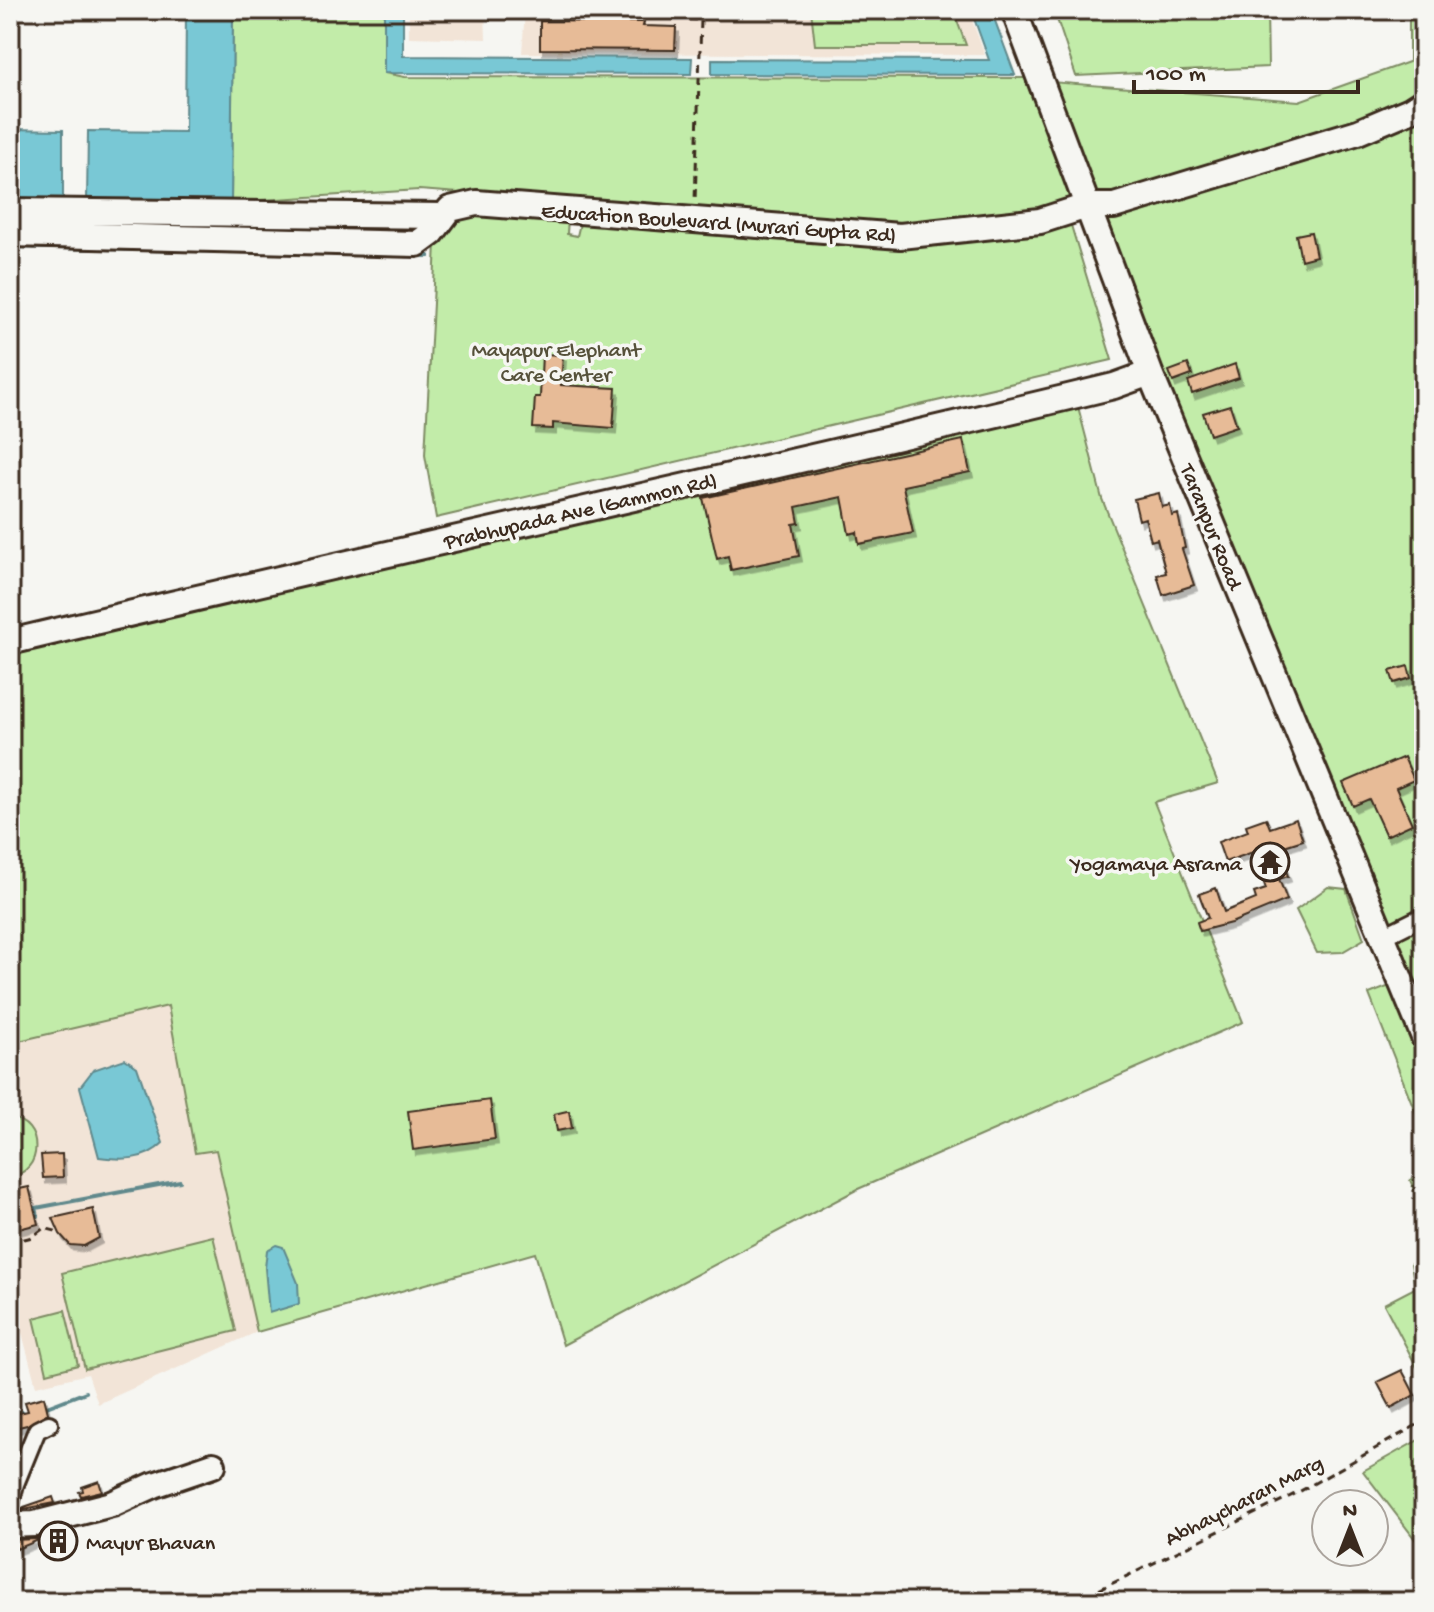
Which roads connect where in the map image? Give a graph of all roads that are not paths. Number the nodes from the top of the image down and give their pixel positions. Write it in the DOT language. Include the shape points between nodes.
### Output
graph roads {
  1 [pos="1014,10"];
  2 [pos="1424,101"];
  3 [pos="1087,206"];
  4 [pos="10,211"];
  5 [pos="442,216"];
  6 [pos="10,234"];
  7 [pos="1150,373"];
  8 [pos="10,642"];
  9 [pos="1424,916"];
  10 [pos="1382,937"];
  11 [pos="1424,1037"];
  12 [pos="49,1424"];
  13 [pos="213,1465"];
  14 [pos="10,1504"];
  15 [pos="10,1525"];
  1 -- 3 [label="street, Taranpur Road"];
  2 -- 3 [label="street, Education Boulevard (Murari Gupta Rd)" via="1358,132 1114,206"];
  3 -- 5 [label="street, Education Boulevard (Murari Gupta Rd)" via="1040,221 900,236 476,203"];
  3 -- 7 [label="street, Taranpur Road"];
  4 -- 5 [label="street"];
  5 -- 6 [label="street, Education Boulevard (Murari Gupta Rd)" via="417,244"];
  7 -- 8 [label="street, Prabhupada Ave (Gammon Rd)" via="879,442"];
  7 -- 10 [label="street, Taranpur Road"];
  9 -- 10 [label="street"];
  10 -- 11 [label="street, Taranpur Road"];
  12 -- 14 [label="street" via="37,1430"];
  13 -- 15 [label="street" via="112,1504"];
}
